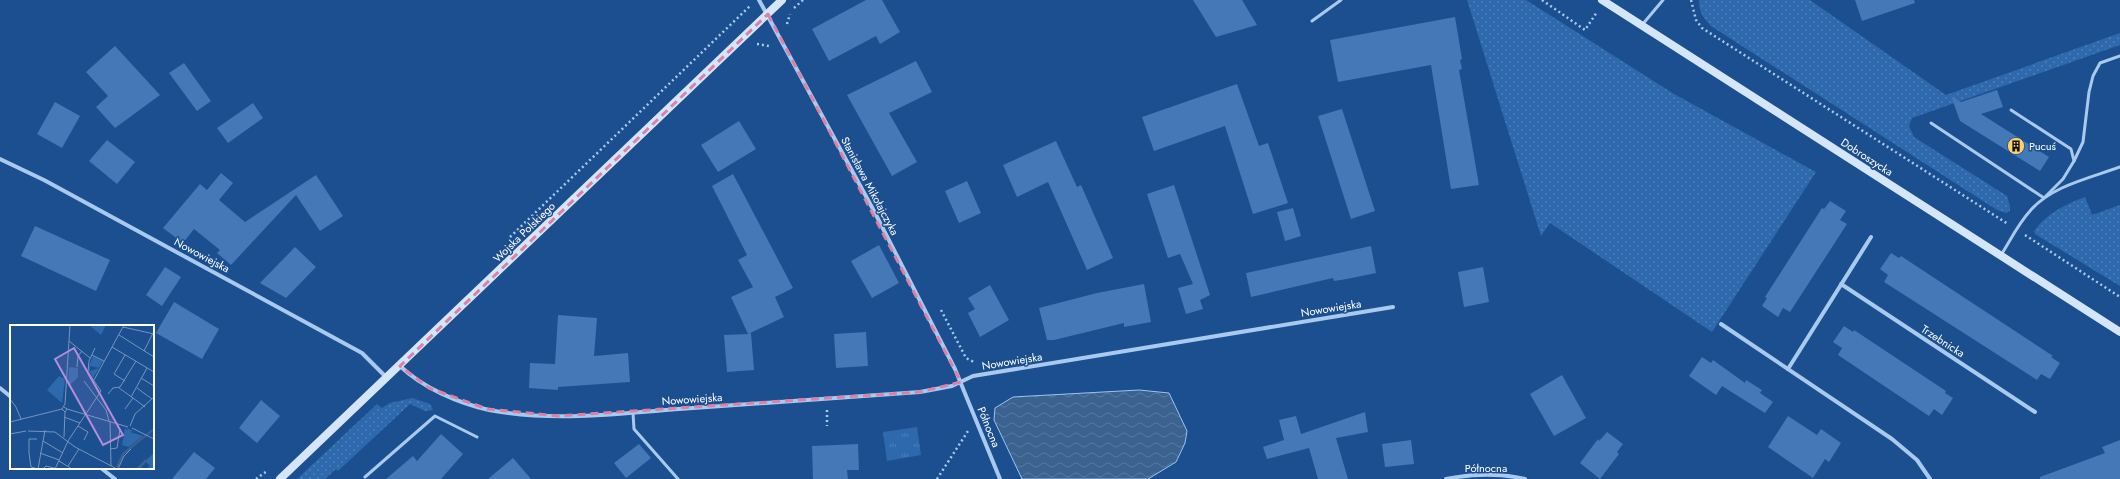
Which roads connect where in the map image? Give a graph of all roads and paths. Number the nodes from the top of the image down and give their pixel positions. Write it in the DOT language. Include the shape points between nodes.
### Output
graph roads {
  1 [pos="759,0"];
  2 [pos="782,0"];
  3 [pos="803,0"];
  4 [pos="1341,0"];
  5 [pos="1542,0"];
  6 [pos="1602,0"];
  7 [pos="1662,0"];
  8 [pos="1691,0"];
  9 [pos="1597,12"];
  10 [pos="768,14"];
  11 [pos="1312,21"];
  12 [pos="1641,25"];
  13 [pos="789,29"];
  14 [pos="756,44"];
  15 [pos="773,48"];
  16 [pos="2120,56"];
  17 [pos="2011,110"];
  18 [pos="1931,123"];
  19 [pos="0,159"];
  20 [pos="2074,161"];
  21 [pos="2120,167"];
  22 [pos="2044,198"];
  23 [pos="2017,230"];
  24 [pos="1871,237"];
  25 [pos="2001,256"];
  26 [pos="1840,284"];
  27 [pos="2120,297"];
  28 [pos="938,304"];
  29 [pos="1393,307"];
  30 [pos="1721,324"];
  31 [pos="2120,332"];
  32 [pos="979,363"];
  33 [pos="400,366"];
  34 [pos="1788,369"];
  35 [pos="388,378"];
  36 [pos="961,382"];
  37 [pos="0,388"];
  38 [pos="10,396"];
  39 [pos="827,408"];
  40 [pos="2035,412"];
  41 [pos="633,413"];
  42 [pos="976,421"];
  43 [pos="827,426"];
  44 [pos="477,437"];
  45 [pos="102,469"];
  46 [pos="365,477"];
  47 [pos="115,479"];
  48 [pos="280,479"];
  49 [pos="678,479"];
  50 [pos="937,479"];
  51 [pos="1000,479"];
  52 [pos="1446,479"];
  53 [pos="1525,479"];
  54 [pos="1930,479"];
  1 -- 10 [label="street, Stanisława Mikołajczyka"];
  2 -- 10 [label="main road, Wojska Polskiego"];
  3 -- 13 [label="path" via="789,15"];
  4 -- 11 [label="lane"];
  5 -- 9 [label="path" via="1585,30"];
  6 -- 12 [label="main road, Dobroszycka"];
  7 -- 12 [label="lane"];
  8 -- 23 [label="path" via="1696,20 1702,28"];
  10 -- 33 [label="main road, Wojska Polskiego"];
  10 -- 36 [label="street, Stanisława Mikołajczyka" via="874,211"];
  12 -- 25 [label="main road, Dobroszycka"];
  14 -- 15 [label="path" via="765,44"];
  16 -- 20 [label="lane" via="2100,63 2093,76 2082,142"];
  17 -- 20 [label="lane" via="2071,149"];
  18 -- 22 [label="lane"];
  19 -- 35 [label="street, Nowowiejska" via="44,180 362,353"];
  20 -- 22 [label="lane" via="2063,179"];
  21 -- 22 [label="lane"];
  22 -- 23 [label="lane" via="2030,211"];
  23 -- 25 [label="lane"];
  23 -- 27 [label="path"];
  24 -- 26 [label="street"];
  25 -- 31 [label="main road, Dobroszycka"];
  26 -- 34 [label="street"];
  26 -- 40 [label="street, Trzebnicka"];
  28 -- 32 [label="path" via="966,358"];
  29 -- 36 [label="street, Nowowiejska" via="973,376"];
  30 -- 34 [label="street"];
  33 -- 35 [label="main road, Wojska Polskiego"];
  33 -- 41 [label="street, Nowowiejska" via="429,388 487,409 515,414 558,416"];
  34 -- 54 [label="street" via="1892,439 1917,460"];
  35 -- 48 [label="main road, Wojska Polskiego"];
  36 -- 41 [label="street, Nowowiejska" via="920,392"];
  36 -- 42 [label="street, Północna"];
  37 -- 38 [label="street"];
  39 -- 43 [label="path"];
  41 -- 49 [label="lane" via="634,429"];
  42 -- 50 [label="path" via="954,450"];
  42 -- 51 [label="street, Północna"];
  44 -- 46 [label="lane" via="435,416"];
  45 -- 47 [label="street"];
  52 -- 53 [label="street, Północna" via="1500,475"];
}
